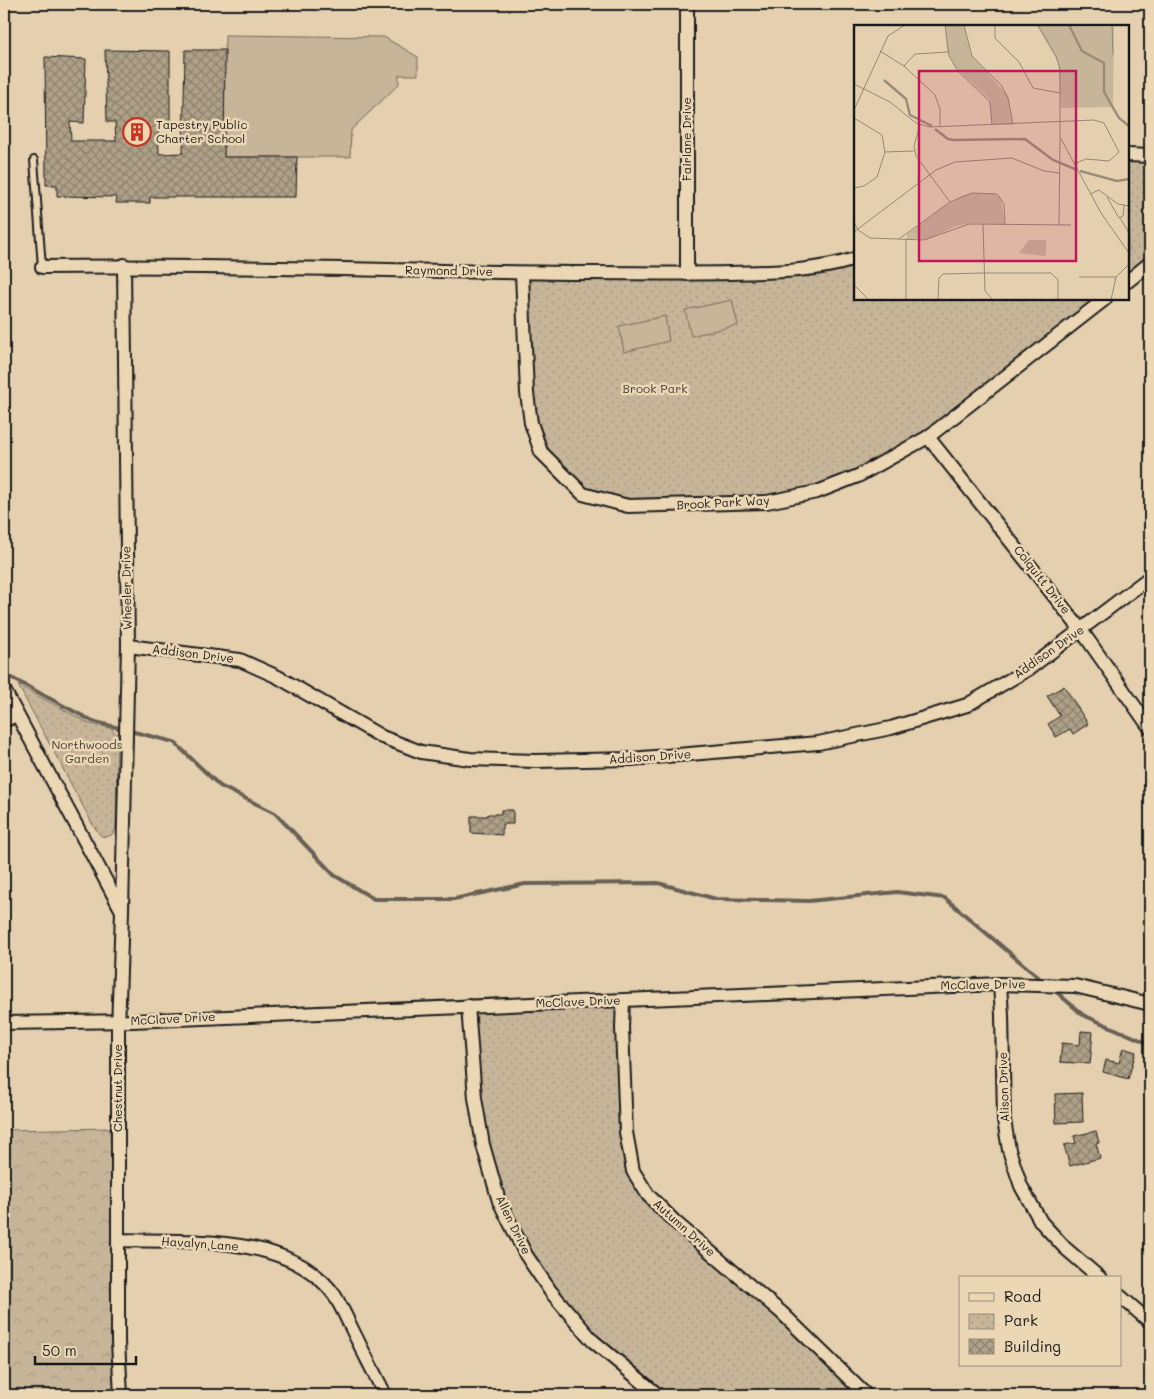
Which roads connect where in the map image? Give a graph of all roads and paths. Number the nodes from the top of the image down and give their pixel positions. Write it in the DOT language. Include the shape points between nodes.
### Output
graph roads {
  1 [pos="687,4"];
  2 [pos="1129,155"];
  3 [pos="1150,156"];
  4 [pos="34,160"];
  5 [pos="854,259"];
  6 [pos="1150,263"];
  7 [pos="124,265"];
  8 [pos="42,267"];
  9 [pos="522,273"];
  10 [pos="687,274"];
  11 [pos="1129,280"];
  12 [pos="1104,300"];
  13 [pos="928,437"];
  14 [pos="1150,577"];
  15 [pos="1081,630"];
  16 [pos="128,646"];
  17 [pos="4,690"];
  18 [pos="16,715"];
  19 [pos="4,720"];
  20 [pos="1150,728"];
  21 [pos="122,911"];
  22 [pos="1000,984"];
  23 [pos="1149,999"];
  24 [pos="623,1000"];
  25 [pos="468,1006"];
  26 [pos="119,1021"];
  27 [pos="4,1023"];
  28 [pos="118,1240"];
  29 [pos="1098,1276"];
  30 [pos="1122,1298"];
  31 [pos="1150,1322"];
  32 [pos="121,1395"];
  33 [pos="384,1395"];
  34 [pos="658,1395"];
  35 [pos="866,1395"];
  1 -- 10 [label="street, Fairlane Drive"];
  2 -- 3 [label="street"];
  4 -- 8 [label="lane"];
  5 -- 10 [label="street, Raymond Drive" via="786,272"];
  6 -- 11 [label="street"];
  7 -- 8 [label="street, Raymond Drive"];
  7 -- 9 [label="street, Raymond Drive"];
  7 -- 16 [label="street, Wheeler Drive"];
  9 -- 10 [label="street, Raymond Drive"];
  9 -- 13 [label="street, Brook Park Way" via="531,423 541,452 583,494 628,506 767,502 817,492 858,476"];
  12 -- 13 [label="street, Brook Park Way"];
  13 -- 15 [label="street, Colquitt Drive"];
  14 -- 15 [label="street, Addison Drive"];
  15 -- 16 [label="street, Addison Drive" via="1030,668 967,705 891,728 818,743 631,759 536,761 470,759 421,752 382,736 278,677 240,660"];
  15 -- 20 [label="street, Colquitt Drive"];
  16 -- 21 [label="street, Wheeler Drive"];
  17 -- 18 [label="street, Chestnut Drive"];
  18 -- 19 [label="street"];
  18 -- 21 [label="street, Chestnut Drive"];
  21 -- 26 [label="street, Chestnut Drive"];
  22 -- 23 [label="street, McClave Drive" via="1075,986"];
  22 -- 24 [label="street, McClave Drive"];
  22 -- 29 [label="street, Alison Drive" via="1004,1120 1009,1150 1021,1186 1040,1222"];
  24 -- 25 [label="street, McClave Drive"];
  24 -- 35 [label="street, Autumn Drive" via="626,1132 633,1171 648,1196 782,1313"];
  25 -- 26 [label="street, McClave Drive"];
  25 -- 34 [label="street, Allen Drive" via="475,1098 483,1145 499,1201 526,1255 551,1292 594,1341"];
  26 -- 27 [label="street, McClave Drive"];
  26 -- 28 [label="street, Chestnut Drive"];
  28 -- 32 [label="street, Chestnut Drive"];
  28 -- 33 [label="street, Havalyn Lane" via="213,1242 255,1248 288,1259 318,1277 335,1297"];
  30 -- 31 [label="street"];
}
